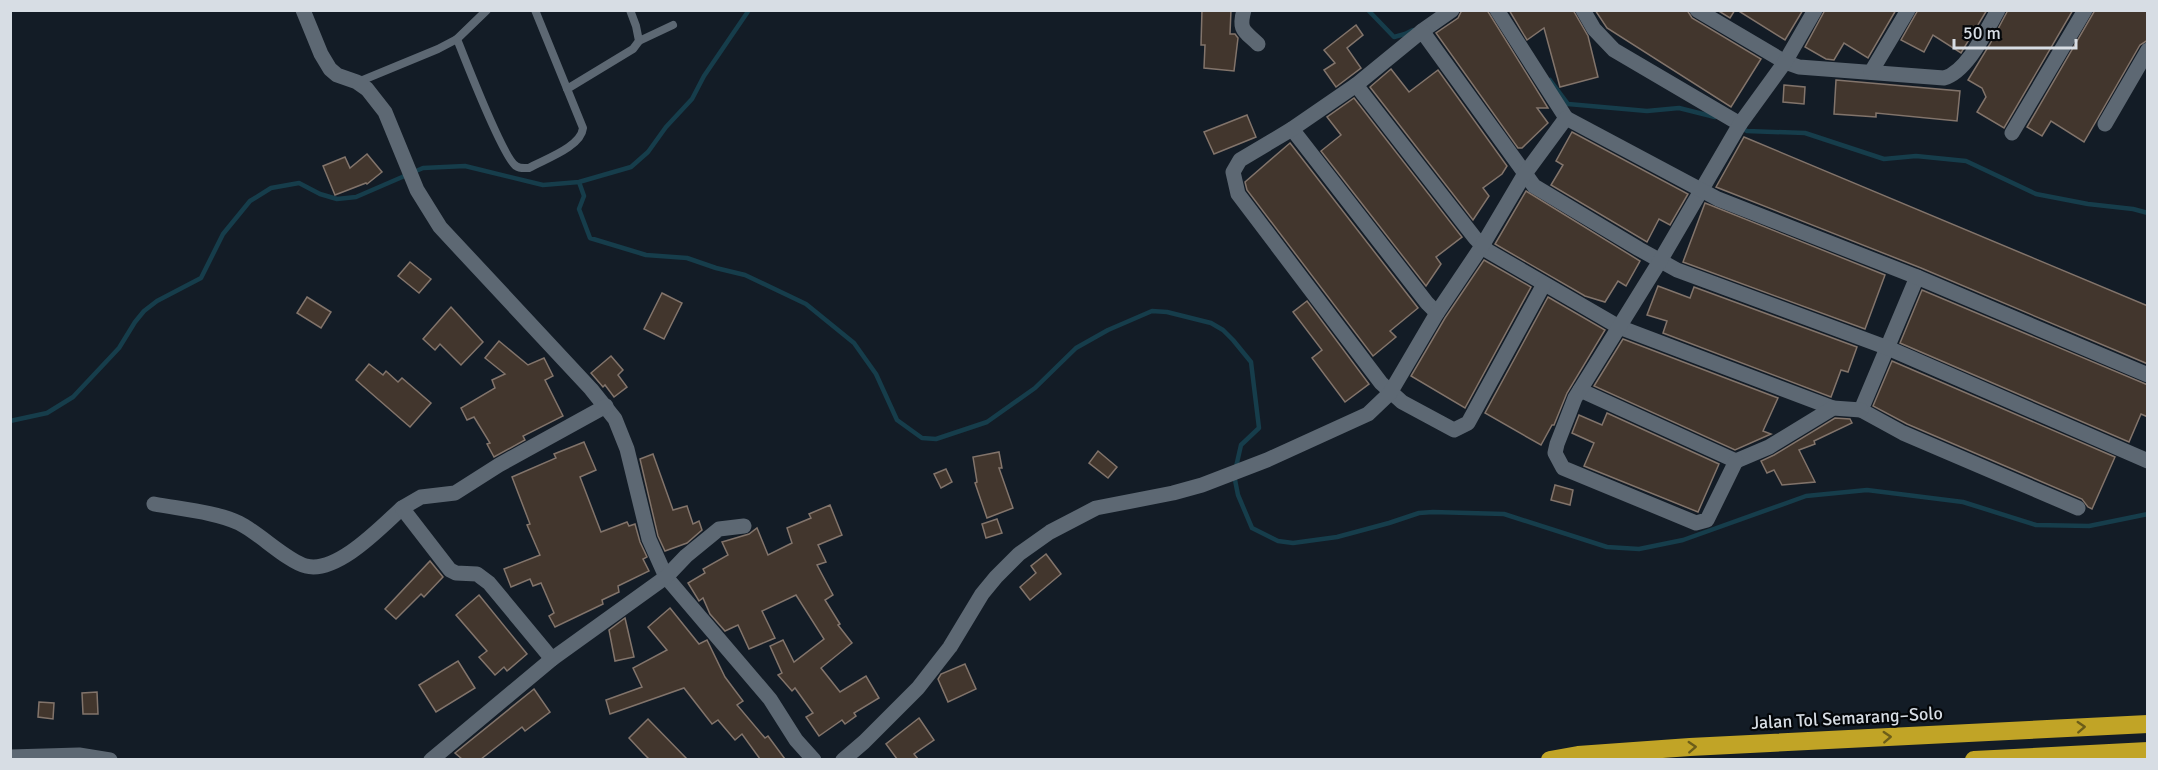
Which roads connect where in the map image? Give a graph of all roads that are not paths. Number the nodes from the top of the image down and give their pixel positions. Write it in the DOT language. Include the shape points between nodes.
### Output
graph roads {
  1 [pos="303,10"];
  2 [pos="487,10"];
  3 [pos="535,10"];
  4 [pos="630,10"];
  5 [pos="1244,10"];
  6 [pos="1452,10"];
  7 [pos="1497,10"];
  8 [pos="1583,10"];
  9 [pos="1698,10"];
  10 [pos="1815,10"];
  11 [pos="1908,10"];
  12 [pos="1998,10"];
  13 [pos="2085,10"];
  14 [pos="673,25"];
  15 [pos="1422,32"];
  16 [pos="457,39"];
  17 [pos="639,41"];
  18 [pos="1258,44"];
  19 [pos="2148,50"];
  20 [pos="1785,62"];
  21 [pos="2142,71"];
  22 [pos="1871,72"];
  23 [pos="357,82"];
  24 [pos="1356,85"];
  25 [pos="567,89"];
  26 [pos="1566,118"];
  27 [pos="1740,124"];
  28 [pos="2105,124"];
  29 [pos="1292,129"];
  30 [pos="2012,132"];
  31 [pos="1524,175"];
  32 [pos="1702,191"];
  33 [pos="1482,246"];
  34 [pos="1660,261"];
  35 [pos="1917,277"];
  36 [pos="1544,284"];
  37 [pos="1437,313"];
  38 [pos="1619,327"];
  39 [pos="1888,348"];
  40 [pos="2148,375"];
  41 [pos="1580,390"];
  42 [pos="1390,393"];
  43 [pos="606,406"];
  44 [pos="1833,408"];
  45 [pos="1862,410"];
  46 [pos="1736,461"];
  47 [pos="2148,461"];
  48 [pos="153,504"];
  49 [pos="402,508"];
  50 [pos="2078,508"];
  51 [pos="744,526"];
  52 [pos="666,577"];
  53 [pos="552,659"];
  54 [pos="2148,724"];
  55 [pos="2148,751"];
  56 [pos="10,757"];
  57 [pos="110,759"];
  58 [pos="431,759"];
  59 [pos="814,759"];
  60 [pos="843,759"];
  61 [pos="1550,759"];
  62 [pos="1974,759"];
  1 -- 23 [label="street" via="330,69"];
  2 -- 16 [label="lane"];
  3 -- 25 [label="lane"];
  4 -- 17 [label="lane"];
  5 -- 18 [label="street" via="1243,31"];
  6 -- 15 [label="street"];
  7 -- 26 [label="street"];
  8 -- 27 [label="street" via="1614,50"];
  9 -- 20 [label="street"];
  10 -- 20 [label="street"];
  11 -- 22 [label="street"];
  12 -- 22 [label="street" via="1962,67 1950,76"];
  13 -- 30 [label="street"];
  14 -- 17 [label="lane"];
  15 -- 24 [label="street"];
  15 -- 31 [label="street"];
  16 -- 23 [label="lane"];
  16 -- 25 [label="lane" via="514,166 529,168 582,136 583,128"];
  17 -- 25 [label="lane" via="633,49"];
  19 -- 21 [label="street"];
  20 -- 22 [label="street" via="1823,70"];
  20 -- 27 [label="street"];
  21 -- 28 [label="street"];
  23 -- 43 [label="street" via="385,112 417,190 440,227"];
  24 -- 29 [label="street"];
  24 -- 33 [label="street"];
  26 -- 31 [label="street"];
  26 -- 32 [label="street"];
  27 -- 32 [label="street"];
  29 -- 37 [label="street"];
  29 -- 42 [label="street" via="1240,160 1233,172 1238,194"];
  31 -- 33 [label="street"];
  31 -- 34 [label="street" via="1534,186"];
  32 -- 34 [label="street"];
  32 -- 35 [label="street"];
  33 -- 36 [label="street"];
  33 -- 37 [label="street"];
  34 -- 38 [label="street"];
  34 -- 39 [label="street"];
  35 -- 39 [label="street"];
  35 -- 40 [label="street"];
  36 -- 38 [label="street"];
  36 -- 42 [label="street" via="1468,423 1454,430"];
  37 -- 42 [label="street"];
  38 -- 41 [label="street"];
  38 -- 44 [label="street"];
  39 -- 45 [label="street"];
  39 -- 47 [label="street"];
  41 -- 46 [label="street"];
  41 -- 46 [label="street" via="1557,444 1556,453 1563,468 1701,523 1707,520"];
  42 -- 60 [label="street" via="1356,421 1236,472 1173,493 1096,508 1033,543 982,594 950,647 918,688"];
  43 -- 49 [label="street" via="455,493 421,497"];
  43 -- 52 [label="street" via="622,432 649,539"];
  44 -- 45 [label="street"];
  44 -- 46 [label="street" via="1768,447"];
  45 -- 50 [label="street" via="1903,433"];
  48 -- 49 [label="street" via="238,522 305,566 342,557"];
  49 -- 53 [label="street" via="450,570 477,574 489,583"];
  51 -- 52 [label="street" via="719,529"];
  52 -- 53 [label="street"];
  52 -- 59 [label="street" via="770,699 796,740"];
  53 -- 58 [label="street"];
  61 -- 54 [label="highway, Jalan Tol Semarang–Solo, one-way" via="1690,747"];
  55 -- 62 [label="highway"];
  56 -- 57 [label="street" via="80,755"];
}
